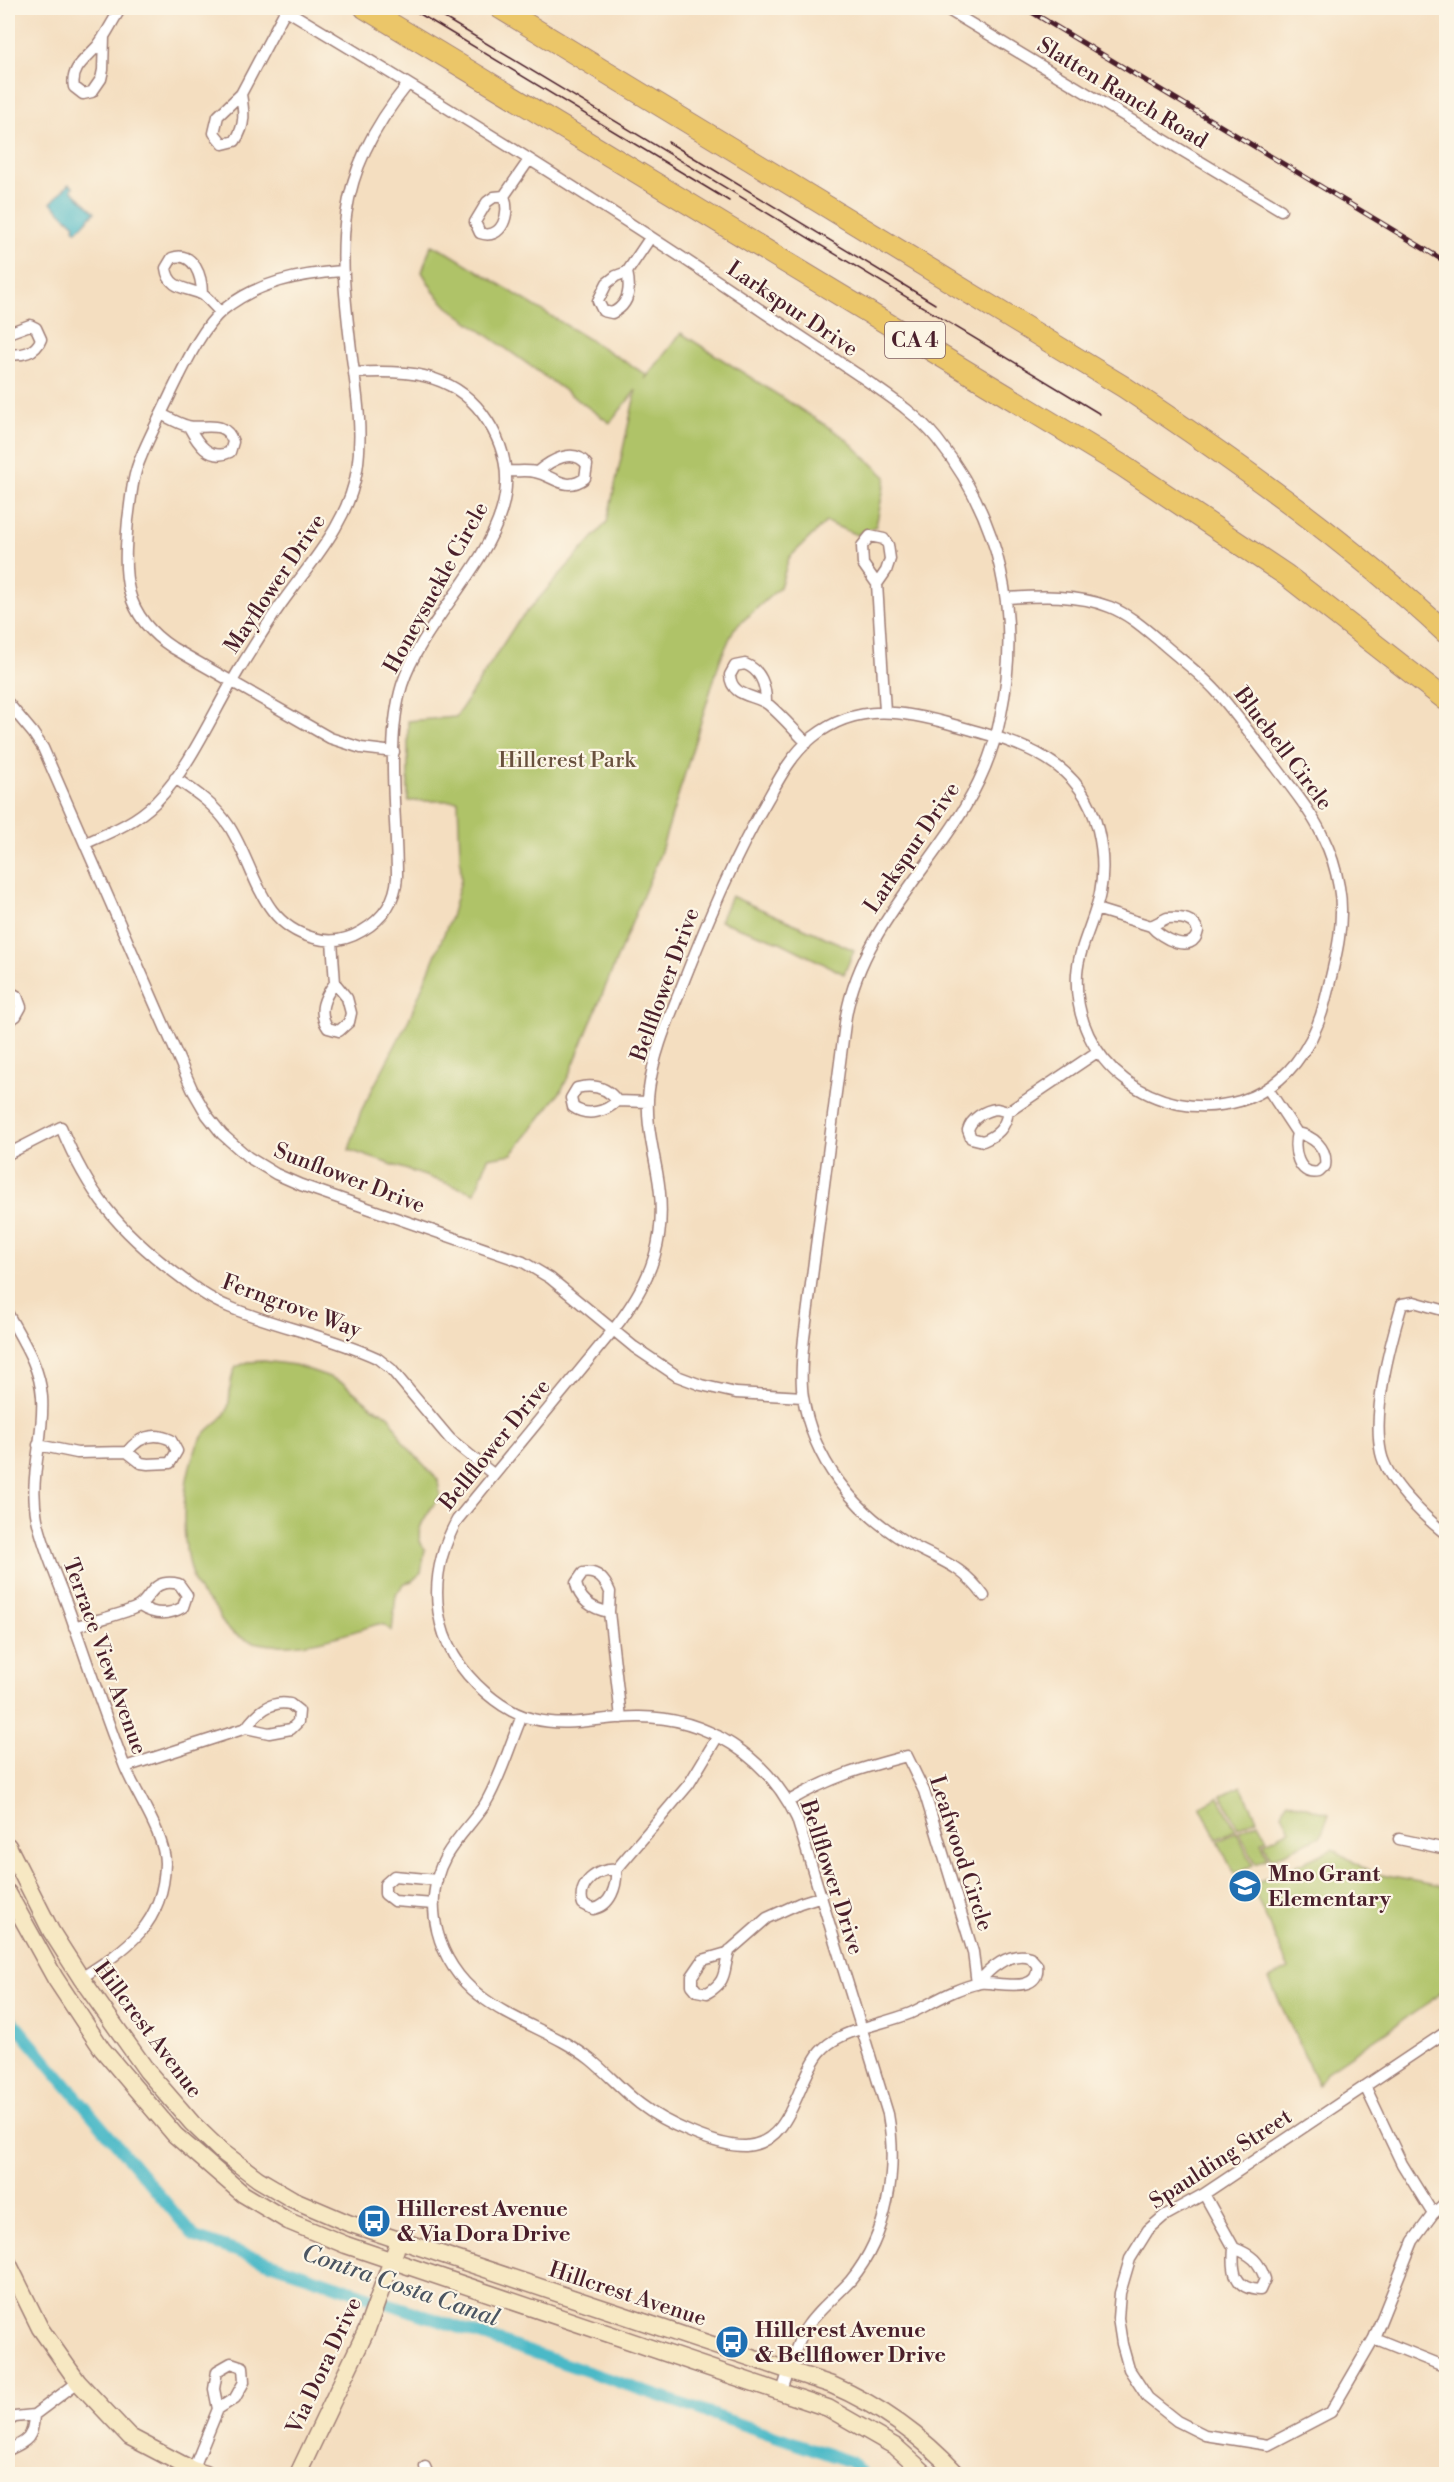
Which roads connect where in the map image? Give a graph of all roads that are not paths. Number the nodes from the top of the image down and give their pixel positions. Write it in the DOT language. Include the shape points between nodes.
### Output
graph roads {
  1 [pos="120,8"];
  2 [pos="284,8"];
  3 [pos="365,8"];
  4 [pos="500,8"];
  5 [pos="945,8"];
  6 [pos="104,36"];
  7 [pos="408,84"];
  8 [pos="241,94"];
  9 [pos="529,159"];
  10 [pos="504,196"];
  11 [pos="1281,210"];
  12 [pos="650,238"];
  13 [pos="342,271"];
  14 [pos="627,272"];
  15 [pos="202,294"];
  16 [pos="220,312"];
  17 [pos="8,333"];
  18 [pos="8,354"];
  19 [pos="354,373"];
  20 [pos="161,414"];
  21 [pos="189,427"];
  22 [pos="506,471"];
  23 [pos="537,472"];
  24 [pos="877,584"];
  25 [pos="1006,598"];
  26 [pos="1446,633"];
  27 [pos="232,682"];
  28 [pos="1446,700"];
  29 [pos="766,702"];
  30 [pos="8,703"];
  31 [pos="885,711"];
  32 [pos="995,737"];
  33 [pos="807,743"];
  34 [pos="394,752"];
  35 [pos="175,778"];
  36 [pos="86,843"];
  37 [pos="1096,909"];
  38 [pos="1151,926"];
  39 [pos="332,941"];
  40 [pos="335,983"];
  41 [pos="8,991"];
  42 [pos="8,1021"];
  43 [pos="1097,1052"];
  44 [pos="1268,1089"];
  45 [pos="617,1101"];
  46 [pos="648,1102"];
  47 [pos="1008,1112"];
  48 [pos="1297,1133"];
  49 [pos="8,1154"];
  50 [pos="1446,1311"];
  51 [pos="8,1314"];
  52 [pos="614,1329"];
  53 [pos="803,1397"];
  54 [pos="38,1445"];
  55 [pos="127,1452"];
  56 [pos="493,1474"];
  57 [pos="1446,1534"];
  58 [pos="984,1596"];
  59 [pos="140,1606"];
  60 [pos="609,1612"];
  61 [pos="74,1627"];
  62 [pos="522,1716"];
  63 [pos="621,1718"];
  64 [pos="246,1728"];
  65 [pos="718,1736"];
  66 [pos="125,1767"];
  67 [pos="789,1802"];
  68 [pos="1399,1839"];
  69 [pos="8,1846"];
  70 [pos="1446,1849"];
  71 [pos="616,1870"];
  72 [pos="437,1880"];
  73 [pos="8,1893"];
  74 [pos="822,1896"];
  75 [pos="434,1904"];
  76 [pos="730,1950"];
  77 [pos="81,1978"];
  78 [pos="977,1984"];
  79 [pos="861,2029"];
  80 [pos="1446,2032"];
  81 [pos="1365,2086"];
  82 [pos="1204,2193"];
  83 [pos="1446,2202"];
  84 [pos="1433,2214"];
  85 [pos="399,2240"];
  86 [pos="1234,2248"];
  87 [pos="393,2260"];
  88 [pos="8,2263"];
  89 [pos="1374,2338"];
  90 [pos="1446,2367"];
  91 [pos="789,2370"];
  92 [pos="78,2382"];
  93 [pos="782,2391"];
  94 [pos="218,2409"];
  95 [pos="34,2415"];
  96 [pos="8,2421"];
  97 [pos="8,2450"];
  98 [pos="200,2473"];
  99 [pos="298,2475"];
  100 [pos="926,2475"];
  101 [pos="957,2475"];
  1 -- 6 [label="street"];
  2 -- 7 [label="street, Larkspur Drive"];
  2 -- 8 [label="street"];
  3 -- 28 [label="highway, CA 4" via="1124,466 1286,575"];
  4 -- 26 [label="highway" via="1144,400 1310,517"];
  5 -- 11 [label="street, Slatten Ranch Road"];
  6 -- 6 [label="street" via="74,76 74,87 83,94 93,92 101,79"];
  7 -- 9 [label="street, Larkspur Drive"];
  7 -- 13 [label="street, Mayflower Drive" via="377,127 355,175 343,227"];
  9 -- 10 [label="street"];
  9 -- 12 [label="street, Larkspur Drive"];
  12 -- 14 [label="street"];
  12 -- 25 [label="street, Larkspur Drive" via="878,388 926,426 976,502 1000,562"];
  13 -- 16 [label="street" via="278,281"];
  13 -- 19 [label="street, Mayflower Drive"];
  15 -- 16 [label="street"];
  16 -- 20 [label="street" via="193,352"];
  17 -- 18 [label="street" via="30,325 41,339 38,346 26,353"];
  19 -- 22 [label="street, Honeysuckle Circle" via="407,372 433,377 454,388 487,420"];
  19 -- 27 [label="street, Mayflower Drive" via="359,455 344,513"];
  20 -- 21 [label="street"];
  20 -- 27 [label="street" via="133,483 125,556 127,589 140,617 158,638"];
  22 -- 23 [label="street"];
  22 -- 34 [label="street, Honeysuckle Circle" via="504,502 492,536 403,683 394,718"];
  24 -- 31 [label="street"];
  25 -- 32 [label="street, Larkspur Drive" via="1006,683"];
  25 -- 44 [label="street, Bluebell Circle" via="1049,596 1086,600 1136,621 1216,690 1310,812 1323,835 1336,870 1342,908 1329,985 1309,1043 1299,1059"];
  27 -- 34 [label="street" via="338,742"];
  27 -- 35 [label="street, Mayflower Drive"];
  29 -- 33 [label="street"];
  30 -- 36 [label="street, Sunflower Drive" via="43,748"];
  31 -- 32 [label="street, Bellflower Drive" via="913,714"];
  31 -- 33 [label="street, Bellflower Drive" via="839,722"];
  32 -- 37 [label="street, Bluebell Circle" via="1028,748 1052,762 1086,796 1103,854"];
  32 -- 53 [label="street, Larkspur Drive" via="964,809 874,940 849,1003 804,1338"];
  33 -- 46 [label="street, Bellflower Drive" via="781,776 723,884 659,1047"];
  34 -- 39 [label="street, Honeysuckle Circle" via="395,891 384,912 370,926 353,936"];
  35 -- 36 [label="street, Mayflower Drive" via="155,803 128,825"];
  35 -- 39 [label="street" via="207,800 225,820 281,922 310,937"];
  36 -- 52 [label="street, Sunflower Drive" via="192,1089 215,1126 237,1149 301,1185 523,1262 550,1278"];
  37 -- 38 [label="street"];
  37 -- 43 [label="street, Bluebell Circle" via="1077,970 1080,1012"];
  39 -- 40 [label="street"];
  41 -- 42 [label="street" via="17,996 21,1007"];
  43 -- 44 [label="street, Bluebell Circle" via="1127,1082 1180,1104 1219,1106"];
  43 -- 47 [label="street"];
  44 -- 48 [label="street"];
  45 -- 46 [label="street"];
  46 -- 52 [label="street, Bellflower Drive" via="648,1123 662,1197 659,1239 649,1274"];
  49 -- 56 [label="street, Ferngrove Way" via="61,1127 100,1202 160,1262 228,1306 377,1358 391,1369 450,1439"];
  50 -- 57 [label="street" via="1414,1302 1402,1304 1389,1348 1378,1424 1381,1455 1396,1485"];
  51 -- 54 [label="street, Terrace View Avenue" via="39,1380 42,1399"];
  52 -- 53 [label="street, Sunflower Drive" via="657,1364 688,1381 738,1394"];
  52 -- 56 [label="street, Bellflower Drive"];
  53 -- 58 [label="street, Larkspur Drive" via="820,1451 850,1497 887,1530 966,1574"];
  54 -- 55 [label="street" via="77,1453"];
  54 -- 61 [label="street, Terrace View Avenue" via="33,1488 37,1519"];
  56 -- 62 [label="street, Bellflower Drive" via="447,1538 438,1570 437,1607 449,1648 464,1671 490,1696"];
  59 -- 61 [label="street"];
  60 -- 63 [label="street"];
  61 -- 66 [label="street, Terrace View Avenue"];
  62 -- 63 [label="street, Bellflower Drive" via="580,1724"];
  62 -- 72 [label="street" via="486,1802 452,1846"];
  63 -- 65 [label="street, Bellflower Drive" via="677,1721"];
  64 -- 64 [label="street" via="269,1733 291,1729 298,1722 299,1711 290,1704 276,1704 262,1709"];
  64 -- 66 [label="street"];
  65 -- 67 [label="street, Bellflower Drive" via="760,1765"];
  65 -- 71 [label="street" via="689,1784"];
  66 -- 77 [label="street, Terrace View Avenue" via="160,1838 165,1863 161,1888 153,1915 143,1931"];
  67 -- 74 [label="street, Bellflower Drive"];
  67 -- 78 [label="street, Leafwood Circle" via="844,1773 907,1756 932,1816 973,1952"];
  68 -- 70 [label="street"];
  69 -- 77 [label="main road, Hillcrest Avenue" via="51,1931"];
  72 -- 75 [label="street"];
  72 -- 75 [label="street" via="394,1876 385,1884 385,1894 390,1899"];
  73 -- 87 [label="main road, Hillcrest Avenue" via="55,1977 102,2049 175,2135 243,2194 271,2212 325,2237"];
  74 -- 76 [label="street" via="767,1917"];
  74 -- 79 [label="street, Bellflower Drive"];
  75 -- 79 [label="street" via="442,1949 456,1974 474,1991 577,2050 654,2114 715,2140 746,2146 770,2138 785,2120 820,2052 833,2041"];
  77 -- 85 [label="main road, Hillcrest Avenue" via="147,2071 221,2151 292,2199"];
  78 -- 78 [label="street" via="992,1967 1021,1956 1030,1957 1037,1965 1035,1977 1014,1986"];
  78 -- 79 [label="street" via="942,1996 907,2015"];
  79 -- 91 [label="street, Bellflower Drive" via="890,2128 888,2197 864,2262 808,2324"];
  80 -- 81 [label="street, Spaulding Street"];
  81 -- 82 [label="street, Spaulding Street"];
  81 -- 84 [label="street" via="1402,2164"];
  82 -- 86 [label="street"];
  82 -- 89 [label="street, Spaulding Street" via="1148,2230 1130,2259 1120,2293 1122,2344 1129,2369 1148,2398 1177,2421 1204,2435 1268,2445 1331,2412"];
  83 -- 84 [label="street, Spaulding Street"];
  84 -- 89 [label="street, Spaulding Street" via="1413,2241"];
  85 -- 87 [label="main road, Via Dora Drive"];
  85 -- 91 [label="main road, Hillcrest Avenue"];
  87 -- 93 [label="main road, Hillcrest Avenue"];
  87 -- 99 [label="main road, Via Dora Drive" via="374,2311"];
  88 -- 92 [label="main road" via="40,2328"];
  89 -- 90 [label="street"];
  91 -- 93 [label="street, Bellflower Drive"];
  91 -- 101 [label="main road, Hillcrest Avenue" via="832,2385 881,2410 933,2450"];
  92 -- 95 [label="street"];
  92 -- 98 [label="main road" via="130,2437"];
  93 -- 100 [label="main road, Hillcrest Avenue" via="866,2428 896,2447"];
  94 -- 98 [label="street"];
  95 -- 96 [label="street"];
  95 -- 97 [label="street" via="33,2431 24,2443"];
}
